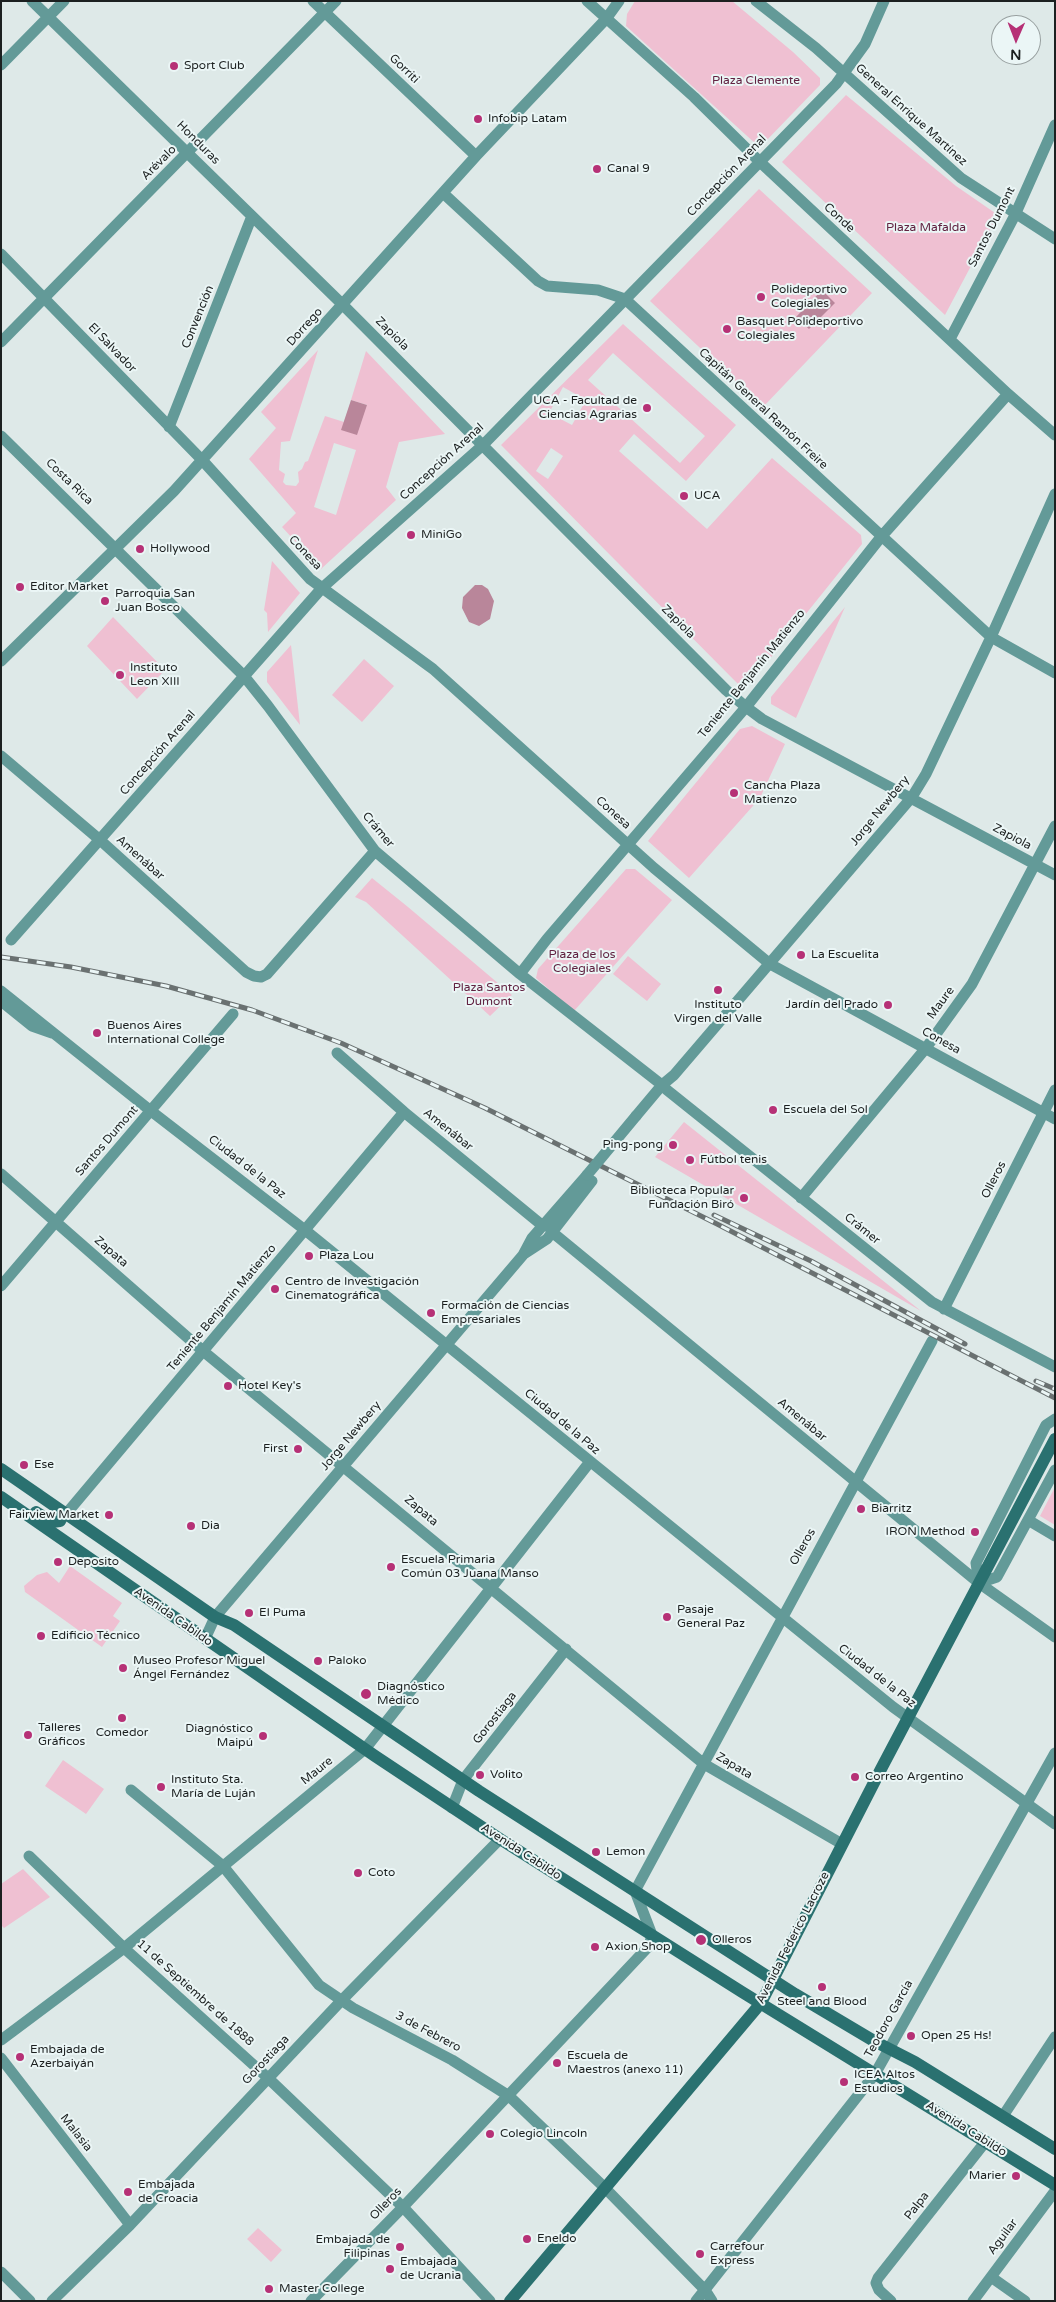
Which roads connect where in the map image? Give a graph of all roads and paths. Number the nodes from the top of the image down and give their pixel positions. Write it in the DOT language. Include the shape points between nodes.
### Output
graph roads {
  1 [pos="32,1"];
  2 [pos="64,1"];
  3 [pos="313,1"];
  4 [pos="336,1"];
  5 [pos="587,1"];
  6 [pos="619,1"];
  7 [pos="756,1"];
  8 [pos="884,1"];
  9 [pos="325,12"];
  10 [pos="49,17"];
  11 [pos="606,19"];
  12 [pos="1,65"];
  13 [pos="844,74"];
  14 [pos="1055,125"];
  15 [pos="189,153"];
  16 [pos="476,156"];
  17 [pos="760,162"];
  18 [pos="444,193"];
  19 [pos="1015,215"];
  20 [pos="252,216"];
  21 [pos="1055,239"];
  22 [pos="1,254"];
  23 [pos="44,297"];
  24 [pos="625,299"];
  25 [pos="343,305"];
  26 [pos="950,339"];
  27 [pos="1,342"];
  28 [pos="1008,394"];
  29 [pos="169,427"];
  30 [pos="1055,435"];
  31 [pos="1,436"];
  32 [pos="483,445"];
  33 [pos="203,461"];
  34 [pos="1055,494"];
  35 [pos="882,537"];
  36 [pos="117,549"];
  37 [pos="322,588"];
  38 [pos="991,638"];
  39 [pos="1,662"];
  40 [pos="1055,673"];
  41 [pos="244,676"];
  42 [pos="746,706"];
  43 [pos="1,756"];
  44 [pos="912,797"];
  45 [pos="1055,826"];
  46 [pos="100,840"];
  47 [pos="629,845"];
  48 [pos="374,851"];
  49 [pos="1036,865"];
  50 [pos="1055,875"];
  51 [pos="11,940"];
  52 [pos="770,964"];
  53 [pos="520,974"];
  54 [pos="1,991"];
  55 [pos="1,1002"];
  56 [pos="233,1014"];
  57 [pos="57,1034"];
  58 [pos="926,1048"];
  59 [pos="337,1053"];
  60 [pos="664,1088"];
  61 [pos="1055,1090"];
  62 [pos="151,1111"];
  63 [pos="404,1112"];
  64 [pos="1044,1113"];
  65 [pos="1055,1118"];
  66 [pos="1,1174"];
  67 [pos="589,1178"];
  68 [pos="801,1198"];
  69 [pos="56,1221"];
  70 [pos="547,1229"];
  71 [pos="305,1230"];
  72 [pos="1,1286"];
  73 [pos="944,1309"];
  74 [pos="932,1341"];
  75 [pos="446,1343"];
  76 [pos="203,1351"];
  77 [pos="1055,1368"];
  78 [pos="1055,1419"];
  79 [pos="1055,1439"];
  80 [pos="589,1463"];
  81 [pos="344,1466"];
  82 [pos="1,1469"];
  83 [pos="1055,1470"];
  84 [pos="854,1482"];
  85 [pos="1,1488"];
  86 [pos="1,1497"];
  87 [pos="63,1516"];
  88 [pos="1028,1520"];
  89 [pos="1055,1536"];
  90 [pos="979,1583"];
  91 [pos="492,1588"];
  92 [pos="215,1617"];
  93 [pos="781,1617"];
  94 [pos="1055,1637"];
  95 [pos="205,1639"];
  96 [pos="566,1649"];
  97 [pos="909,1719"];
  98 [pos="383,1726"];
  99 [pos="366,1749"];
  100 [pos="1055,1754"];
  101 [pos="704,1764"];
  102 [pos="463,1780"];
  103 [pos="131,1790"];
  104 [pos="1026,1804"];
  105 [pos="452,1808"];
  106 [pos="1055,1824"];
  107 [pos="500,1839"];
  108 [pos="842,1844"];
  109 [pos="29,1856"];
  110 [pos="223,1866"];
  111 [pos="635,1891"];
  112 [pos="652,1935"];
  113 [pos="124,1948"];
  114 [pos="774,1980"];
  115 [pos="341,2002"];
  116 [pos="761,2004"];
  117 [pos="1055,2037"];
  118 [pos="1,2040"];
  119 [pos="888,2048"];
  120 [pos="1,2058"];
  121 [pos="874,2074"];
  122 [pos="268,2078"];
  123 [pos="509,2096"];
  124 [pos="1003,2116"];
  125 [pos="986,2141"];
  126 [pos="1055,2149"];
  127 [pos="1055,2184"];
  128 [pos="605,2188"];
  129 [pos="1055,2191"];
  130 [pos="403,2207"];
  131 [pos="130,2225"];
  132 [pos="1,2272"];
  133 [pos="991,2277"];
  134 [pos="704,2290"];
  135 [pos="30,2301"];
  136 [pos="52,2301"];
  137 [pos="310,2301"];
  138 [pos="490,2301"];
  139 [pos="510,2301"];
  140 [pos="696,2301"];
  141 [pos="712,2301"];
  142 [pos="892,2301"];
  143 [pos="974,2301"];
  144 [pos="1025,2301"];
  1 -- 10 [label="street, Honduras"];
  2 -- 10 [label="street"];
  3 -- 9 [label="street, Gorriti"];
  4 -- 9 [label="street, Arévalo"];
  5 -- 11 [label="street, Conde"];
  6 -- 11 [label="street, Dorrego"];
  7 -- 13 [label="street, General Enrique Martínez"];
  8 -- 13 [label="street, Concepción Arenal" via="865,44"];
  9 -- 15 [label="street, Arévalo"];
  9 -- 16 [label="street, Gorriti"];
  10 -- 12 [label="street"];
  10 -- 15 [label="street, Honduras"];
  11 -- 16 [label="street, Dorrego"];
  11 -- 17 [label="street, Conde" via="694,97"];
  13 -- 17 [label="street, Concepción Arenal"];
  13 -- 19 [label="street, General Enrique Martínez" via="961,178"];
  14 -- 19 [label="street, Santos Dumont"];
  15 -- 20 [label="street, Honduras"];
  15 -- 23 [label="street, Arévalo"];
  16 -- 18 [label="street, Dorrego"];
  17 -- 24 [label="street, Concepción Arenal"];
  17 -- 26 [label="street, Conde"];
  18 -- 24 [label="street, Capitán General Ramón Freire" via="547,286 598,290"];
  18 -- 25 [label="street, Dorrego"];
  19 -- 21 [label="street, General Enrique Martínez"];
  19 -- 26 [label="street, Santos Dumont"];
  20 -- 25 [label="street, Honduras"];
  20 -- 29 [label="street, Convención"];
  22 -- 23 [label="street, El Salvador"];
  23 -- 27 [label="street, Arévalo"];
  23 -- 29 [label="street, El Salvador"];
  24 -- 32 [label="street, Concepción Arenal"];
  24 -- 35 [label="street, Capitán General Ramón Freire"];
  25 -- 32 [label="street, Zapiola"];
  25 -- 33 [label="street, Dorrego"];
  26 -- 28 [label="street, Conde"];
  28 -- 30 [label="street, Conde"];
  28 -- 35 [label="street, Teniente Benjamín Matienzo"];
  29 -- 33 [label="street, El Salvador"];
  31 -- 36 [label="street, Costa Rica"];
  32 -- 37 [label="street, Concepción Arenal"];
  32 -- 42 [label="street, Zapiola" via="716,680"];
  33 -- 36 [label="street, Dorrego"];
  33 -- 37 [label="street, Conesa" via="310,579"];
  34 -- 38 [label="street, Jorge Newbery"];
  35 -- 38 [label="street, Capitán General Ramón Freire"];
  35 -- 42 [label="street, Teniente Benjamín Matienzo"];
  36 -- 39 [label="street, Dorrego"];
  36 -- 41 [label="street, Crámer"];
  37 -- 41 [label="street, Concepción Arenal"];
  37 -- 47 [label="street, Conesa" via="433,669"];
  38 -- 40 [label="street, Capitán General Ramón Freire"];
  38 -- 44 [label="street, Jorge Newbery"];
  41 -- 46 [label="street, Concepción Arenal"];
  41 -- 48 [label="street, Crámer"];
  42 -- 44 [label="street, Zapiola" via="762,719"];
  42 -- 47 [label="street, Teniente Benjamín Matienzo"];
  43 -- 46 [label="street, Amenábar"];
  44 -- 49 [label="street, Zapiola"];
  44 -- 52 [label="street, Jorge Newbery"];
  45 -- 49 [label="street, Maure"];
  46 -- 48 [label="street, Amenábar" via="246,972 261,977 272,969"];
  46 -- 51 [label="street, Concepción Arenal"];
  47 -- 52 [label="street, Conesa"];
  47 -- 53 [label="street, Teniente Benjamín Matienzo"];
  48 -- 53 [label="street, Crámer"];
  49 -- 50 [label="street, Zapiola"];
  49 -- 58 [label="street, Maure" via="972,984"];
  52 -- 58 [label="street, Conesa"];
  52 -- 60 [label="street, Jorge Newbery"];
  53 -- 60 [label="street, Crámer"];
  54 -- 57 [label="street, Ciudad de la Paz"];
  55 -- 57 [label="street, Ciudad de la Paz" via="32,1026"];
  56 -- 62 [label="street, Santos Dumont"];
  57 -- 62 [label="street, Ciudad de la Paz"];
  58 -- 64 [label="street, Conesa"];
  58 -- 68 [label="street, Maure"];
  59 -- 63 [label="street, Amenábar"];
  60 -- 67 [label="street, Jorge Newbery, bridge"];
  60 -- 68 [label="street, Crámer"];
  61 -- 64 [label="street, Olleros"];
  62 -- 69 [label="street, Santos Dumont"];
  62 -- 71 [label="street, Ciudad de la Paz"];
  63 -- 70 [label="street, Amenábar"];
  63 -- 71 [label="street, Teniente Benjamín Matienzo"];
  64 -- 65 [label="street, Conesa"];
  64 -- 73 [label="street, Olleros"];
  66 -- 69 [label="street, Zapata"];
  67 -- 70 [label="street"];
  67 -- 70 [label="street" via="555,1214"];
  68 -- 73 [label="street, Crámer"];
  69 -- 72 [label="street, Santos Dumont"];
  69 -- 76 [label="street, Zapata"];
  70 -- 75 [label="street, Jorge Newbery" via="532,1238 523,1255"];
  70 -- 84 [label="street, Amenábar"];
  71 -- 75 [label="street, Ciudad de la Paz"];
  71 -- 76 [label="street, Teniente Benjamín Matienzo"];
  73 -- 77 [label="street, Crámer"];
  74 -- 84 [label="street, Olleros"];
  75 -- 80 [label="street, Ciudad de la Paz"];
  75 -- 81 [label="street, Jorge Newbery"];
  76 -- 81 [label="street, Zapata"];
  76 -- 87 [label="street, Teniente Benjamín Matienzo"];
  78 -- 90 [label="street" via="1046,1425 976,1562"];
  79 -- 90 [label="main road, Avenida Federico Lacroze"];
  80 -- 91 [label="street, Maure"];
  80 -- 93 [label="street, Ciudad de la Paz"];
  81 -- 91 [label="street, Zapata"];
  81 -- 92 [label="street, Jorge Newbery"];
  82 -- 87 [label="main road, Avenida Cabildo"];
  83 -- 88 [label="street"];
  84 -- 90 [label="street, Amenábar"];
  84 -- 93 [label="street, Olleros"];
  85 -- 87 [label="main road" via="52,1522"];
  86 -- 95 [label="main road, Avenida Cabildo"];
  87 -- 92 [label="main road, Avenida Cabildo"];
  88 -- 89 [label="street"];
  88 -- 90 [label="street" via="997,1577"];
  90 -- 94 [label="street, Amenábar"];
  90 -- 97 [label="main road, Avenida Federico Lacroze"];
  91 -- 96 [label="street, Zapata"];
  91 -- 98 [label="street, Maure"];
  92 -- 95 [label="street, Jorge Newbery"];
  92 -- 98 [label="main road, Avenida Cabildo" via="234,1625"];
  93 -- 97 [label="street, Ciudad de la Paz"];
  93 -- 101 [label="street, Olleros"];
  95 -- 99 [label="main road, Avenida Cabildo"];
  96 -- 101 [label="street, Zapata"];
  96 -- 102 [label="street, Gorostiaga"];
  97 -- 104 [label="street, Ciudad de la Paz"];
  97 -- 108 [label="main road, Avenida Federico Lacroze"];
  98 -- 99 [label="street, Maure"];
  98 -- 102 [label="main road, Avenida Cabildo"];
  99 -- 105 [label="main road, Avenida Cabildo"];
  99 -- 110 [label="street, Maure"];
  100 -- 104 [label="street, Teodoro García"];
  101 -- 108 [label="street, Zapata"];
  101 -- 111 [label="street, Olleros"];
  102 -- 105 [label="street, Gorostiaga"];
  102 -- 111 [label="main road, Avenida Cabildo"];
  103 -- 110 [label="street, 3 de Febrero"];
  104 -- 106 [label="street, Ciudad de la Paz"];
  104 -- 119 [label="street, Teodoro García"];
  105 -- 107 [label="main road, Avenida Cabildo"];
  107 -- 112 [label="main road, Avenida Cabildo"];
  107 -- 115 [label="street, Gorostiaga"];
  108 -- 114 [label="main road, Avenida Federico Lacroze"];
  109 -- 113 [label="street, 11 de Septiembre de 1888"];
  110 -- 113 [label="street, Maure"];
  110 -- 115 [label="street, 3 de Febrero" via="319,1985"];
  111 -- 112 [label="street"];
  111 -- 114 [label="main road, Avenida Cabildo"];
  112 -- 116 [label="main road, Avenida Cabildo"];
  112 -- 123 [label="street, Olleros" via="649,1946"];
  113 -- 118 [label="street, Maure"];
  113 -- 122 [label="street, 11 de Septiembre de 1888"];
  114 -- 116 [label="main road, Avenida Federico Lacroze"];
  114 -- 119 [label="main road, Avenida Cabildo"];
  115 -- 122 [label="street, Gorostiaga"];
  115 -- 123 [label="street, 3 de Febrero" via="452,2060"];
  116 -- 121 [label="main road, Avenida Cabildo"];
  116 -- 128 [label="main road, Avenida Federico Lacroze"];
  117 -- 124 [label="street"];
  119 -- 121 [label="street, Teodoro García"];
  119 -- 124 [label="main road, Avenida Cabildo"];
  120 -- 131 [label="street, Malasia"];
  121 -- 125 [label="main road, Avenida Cabildo"];
  121 -- 134 [label="street, Teodoro García"];
  122 -- 130 [label="street, 11 de Septiembre de 1888"];
  122 -- 131 [label="street, Gorostiaga"];
  123 -- 128 [label="street, 3 de Febrero"];
  123 -- 130 [label="street, Olleros"];
  124 -- 126 [label="main road, Avenida Cabildo"];
  125 -- 127 [label="main road, Avenida Cabildo"];
  125 -- 142 [label="street, Palpa" via="878,2278 879,2290"];
  128 -- 134 [label="street, 3 de Febrero"];
  128 -- 139 [label="main road, Avenida Federico Lacroze"];
  129 -- 133 [label="street, Aguilar"];
  130 -- 137 [label="street, Olleros"];
  130 -- 138 [label="street, 11 de Septiembre de 1888"];
  131 -- 136 [label="street, Gorostiaga"];
  132 -- 135 [label="street"];
  133 -- 143 [label="street, Aguilar"];
  133 -- 144 [label="street"];
  134 -- 140 [label="street, Teodoro García"];
  134 -- 141 [label="street, 3 de Febrero"];
}
